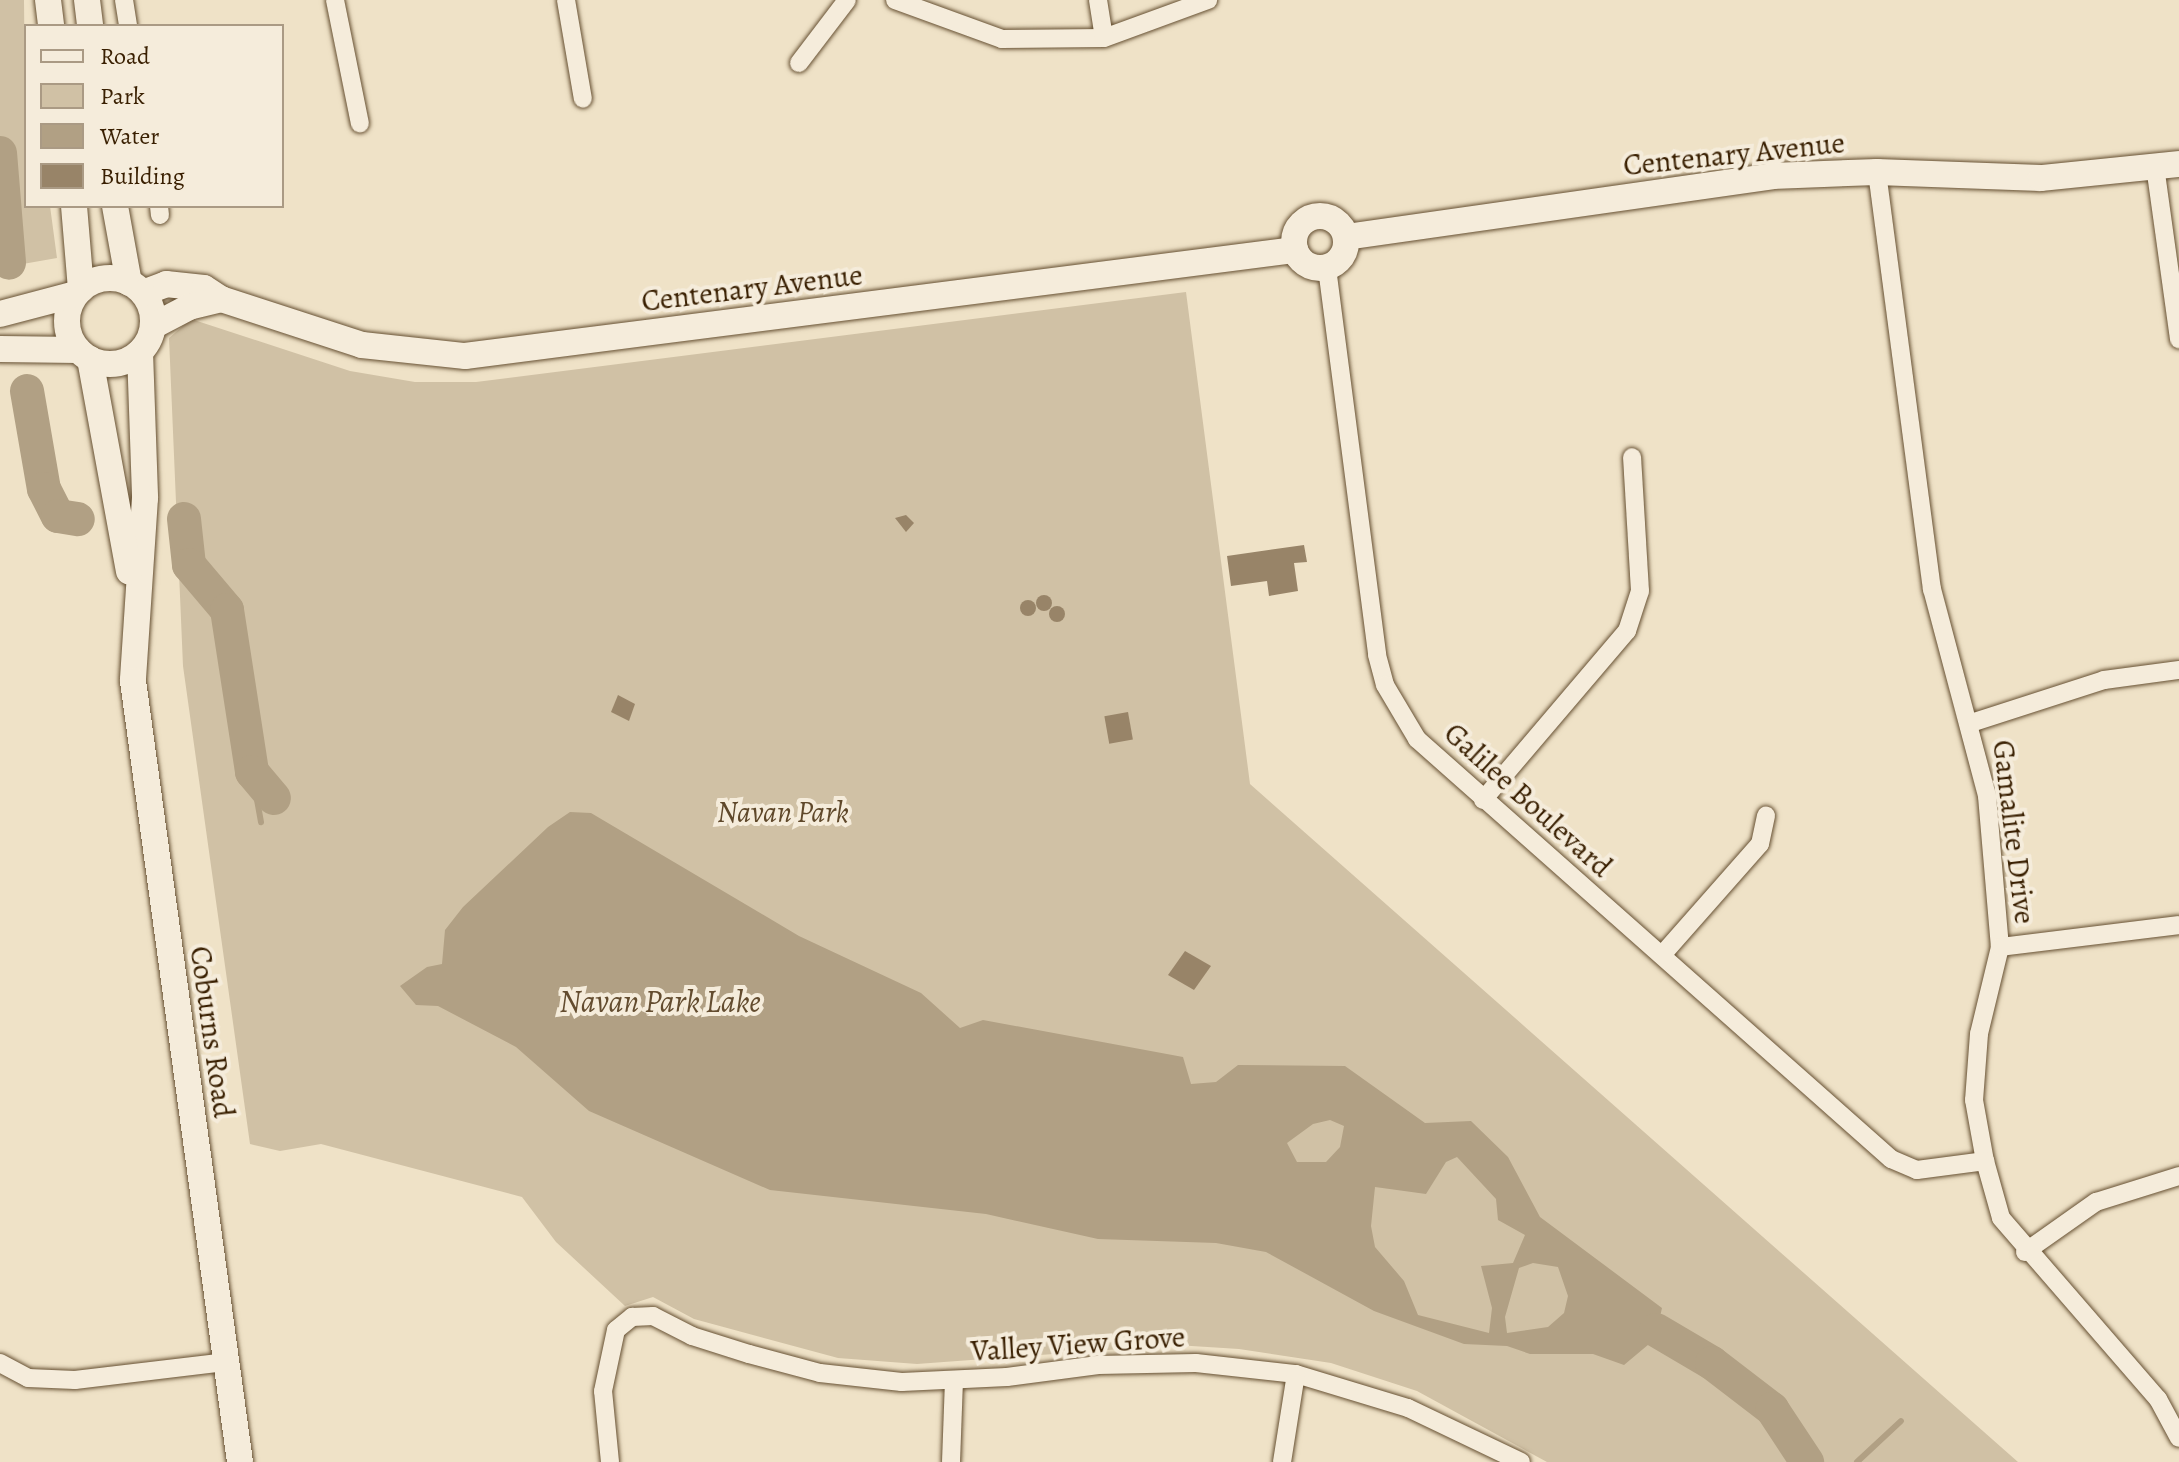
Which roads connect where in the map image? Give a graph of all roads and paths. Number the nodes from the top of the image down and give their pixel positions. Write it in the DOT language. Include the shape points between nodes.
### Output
graph roads {
  1 [pos="48,0"];
  2 [pos="87,0"];
  3 [pos="124,0"];
  4 [pos="335,0"];
  5 [pos="566,0"];
  6 [pos="847,0"];
  7 [pos="895,0"];
  8 [pos="1098,0"];
  9 [pos="1208,0"];
  10 [pos="51,24"];
  11 [pos="90,24"];
  12 [pos="128,24"];
  13 [pos="1104,38"];
  14 [pos="799,63"];
  15 [pos="583,99"];
  16 [pos="360,124"];
  17 [pos="2167,165"];
  18 [pos="1877,172"];
  19 [pos="74,208"];
  20 [pos="116,208"];
  21 [pos="1346,237"];
  22 [pos="1295,250"];
  23 [pos="1327,268"];
  24 [pos="136,288"];
  25 [pos="76,293"];
  26 [pos="221,299"];
  27 [pos="0,314"];
  28 [pos="153,326"];
  29 [pos="2179,339"];
  30 [pos="0,349"];
  31 [pos="140,352"];
  32 [pos="84,354"];
  33 [pos="1632,457"];
  34 [pos="135,610"];
  35 [pos="2179,670"];
  36 [pos="1971,723"];
  37 [pos="1483,800"];
  38 [pos="1766,816"];
  39 [pos="2179,925"];
  40 [pos="2000,947"];
  41 [pos="1662,955"];
  42 [pos="1985,1161"];
  43 [pos="2179,1176"];
  44 [pos="2025,1252"];
  45 [pos="227,1362"];
  46 [pos="0,1363"];
  47 [pos="1296,1374"];
  48 [pos="954,1381"];
  49 [pos="2179,1438"];
  50 [pos="240,1462"];
  51 [pos="610,1462"];
  52 [pos="951,1462"];
  53 [pos="1282,1462"];
  54 [pos="1521,1462"];
  1 -- 10 [label="street"];
  2 -- 11 [label="street"];
  3 -- 12 [label="street"];
  4 -- 16 [label="street"];
  5 -- 15 [label="street"];
  6 -- 14 [label="street"];
  7 -- 13 [label="street" via="1002,39"];
  8 -- 13 [label="street"];
  9 -- 13 [label="street"];
  17 -- 18 [label="street, Centenary Avenue" via="2041,178"];
  17 -- 29 [label="street"];
  18 -- 21 [label="street, Centenary Avenue" via="1772,176"];
  18 -- 36 [label="street, Gamalite Drive" via="1932,589 1949,665"];
  19 -- 25 [label="street"];
  20 -- 24 [label="street"];
  21 -- 22 [label="street" via="1338,223 1314,217 1296,233"];
  21 -- 23 [label="street" via="1340,259"];
  22 -- 23 [label="street" via="1311,267"];
  22 -- 26 [label="street, Centenary Avenue" via="465,356 362,345"];
  23 -- 37 [label="street, Galilee Boulevard" via="1385,685 1417,739"];
  24 -- 25 [label="street" via="104,279"];
  24 -- 26 [label="street, Centenary Avenue" via="183,285 204,288"];
  24 -- 28 [label="street"];
  25 -- 27 [label="street"];
  25 -- 32 [label="street" via="68,326"];
  26 -- 28 [label="street" via="189,307"];
  28 -- 31 [label="street"];
  30 -- 32 [label="street"];
  31 -- 32 [label="street" via="116,364"];
  31 -- 34 [label="street, Coburns Road" via="145,498"];
  32 -- 34 [label="street, Coburns Road"];
  33 -- 37 [label="street" via="1640,591 1627,631"];
  34 -- 45 [label="street, Coburns Road" via="136,711"];
  35 -- 36 [label="street" via="2104,680"];
  36 -- 40 [label="street, Gamalite Drive" via="1987,796"];
  37 -- 41 [label="street, Galilee Boulevard"];
  38 -- 41 [label="street" via="1760,844"];
  39 -- 40 [label="street"];
  40 -- 42 [label="street, Gamalite Drive" via="1979,1034 1974,1100"];
  41 -- 42 [label="street, Galilee Boulevard" via="1891,1159 1917,1170"];
  42 -- 44 [label="street, Gamalite Drive" via="2001,1218"];
  43 -- 44 [label="street" via="2096,1202"];
  44 -- 49 [label="street, Gamalite Drive" via="2158,1399"];
  45 -- 46 [label="street" via="75,1380 28,1378"];
  45 -- 50 [label="street, Coburns Road"];
  47 -- 48 [label="street, Valley View Grove" via="1196,1363 1098,1365"];
  47 -- 53 [label="street"];
  47 -- 54 [label="street, Valley View Grove" via="1408,1408"];
  48 -- 51 [label="street, Valley View Grove" via="902,1382 820,1373 692,1336 653,1316 632,1317 616,1330 603,1391"];
  48 -- 52 [label="street"];
}
